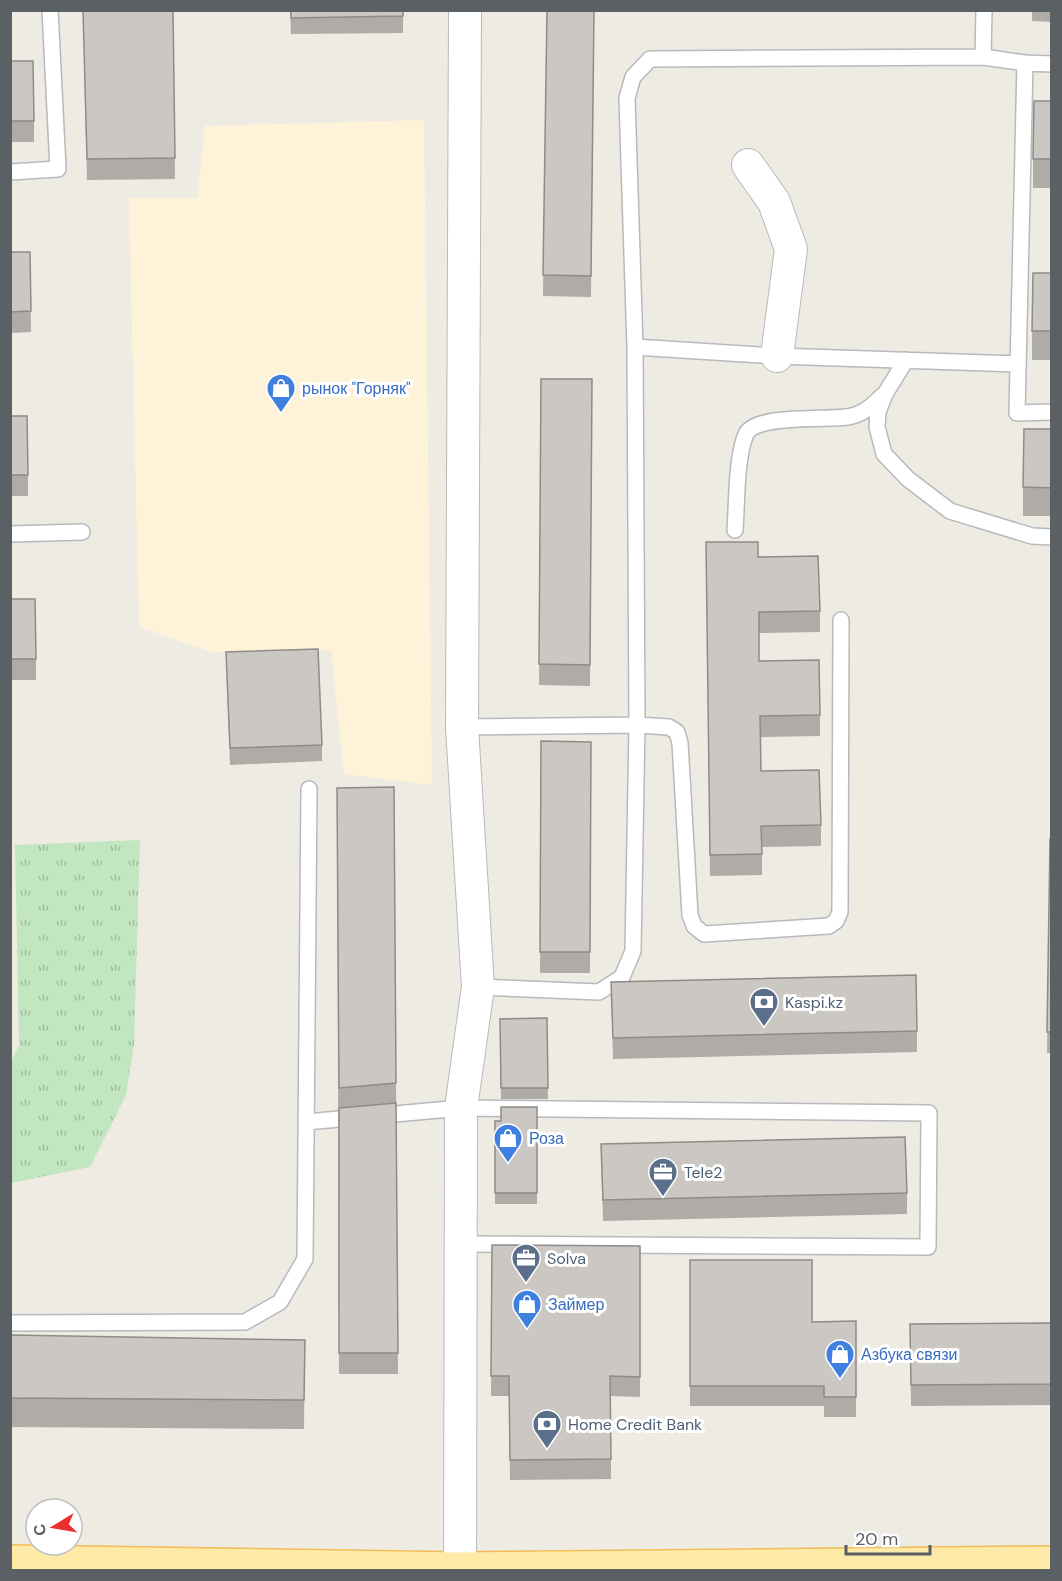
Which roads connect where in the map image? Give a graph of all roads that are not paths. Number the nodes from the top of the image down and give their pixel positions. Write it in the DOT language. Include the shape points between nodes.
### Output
graph roads {
  1 [pos="50,10"];
  2 [pos="465,10"];
  3 [pos="984,10"];
  4 [pos="983,57"];
  5 [pos="1025,63"];
  6 [pos="1052,64"];
  7 [pos="748,165"];
  8 [pos="10,172"];
  9 [pos="635,347"];
  10 [pos="777,356"];
  11 [pos="906,360"];
  12 [pos="1018,364"];
  13 [pos="885,394"];
  14 [pos="1052,412"];
  15 [pos="735,530"];
  16 [pos="82,532"];
  17 [pos="10,534"];
  18 [pos="1052,537"];
  19 [pos="841,620"];
  20 [pos="637,725"];
  21 [pos="462,727"];
  22 [pos="309,789"];
  23 [pos="478,987"];
  24 [pos="462,1108"];
  25 [pos="306,1122"];
  26 [pos="461,1244"];
  27 [pos="10,1323"];
  28 [pos="10,1562"];
  29 [pos="1052,1563"];
  30 [pos="460,1569"];
  1 -- 8 [label="lane" via="58,169"];
  2 -- 21 [label="street"];
  3 -- 4 [label="lane"];
  4 -- 5 [label="lane"];
  4 -- 9 [label="lane" via="650,59 633,76 627,98"];
  5 -- 6 [label="lane"];
  5 -- 12 [label="lane"];
  7 -- 10 [label="street" via="774,202 791,249"];
  9 -- 10 [label="lane"];
  9 -- 20 [label="lane"];
  10 -- 11 [label="lane"];
  11 -- 12 [label="lane"];
  11 -- 13 [label="lane"];
  12 -- 14 [label="lane" via="1017,413"];
  13 -- 15 [label="lane" via="866,411 849,417 763,422 747,431 741,448"];
  13 -- 18 [label="lane" via="877,427 884,454 908,479 950,511 1032,536"];
  16 -- 17 [label="lane"];
  19 -- 20 [label="lane" via="840,912 829,926 704,934 694,926 690,915 677,732 669,727"];
  20 -- 21 [label="lane"];
  20 -- 23 [label="lane" via="633,951 622,977 599,992"];
  21 -- 23 [label="street"];
  22 -- 25 [label="lane"];
  23 -- 24 [label="street"];
  24 -- 25 [label="lane"];
  24 -- 26 [label="street"];
  24 -- 26 [label="lane" via="929,1113 928,1247"];
  25 -- 27 [label="lane" via="305,1259 280,1302 245,1322"];
  26 -- 30 [label="street"];
  28 -- 30 [label="main road"];
  29 -- 30 [label="main road"];
}
